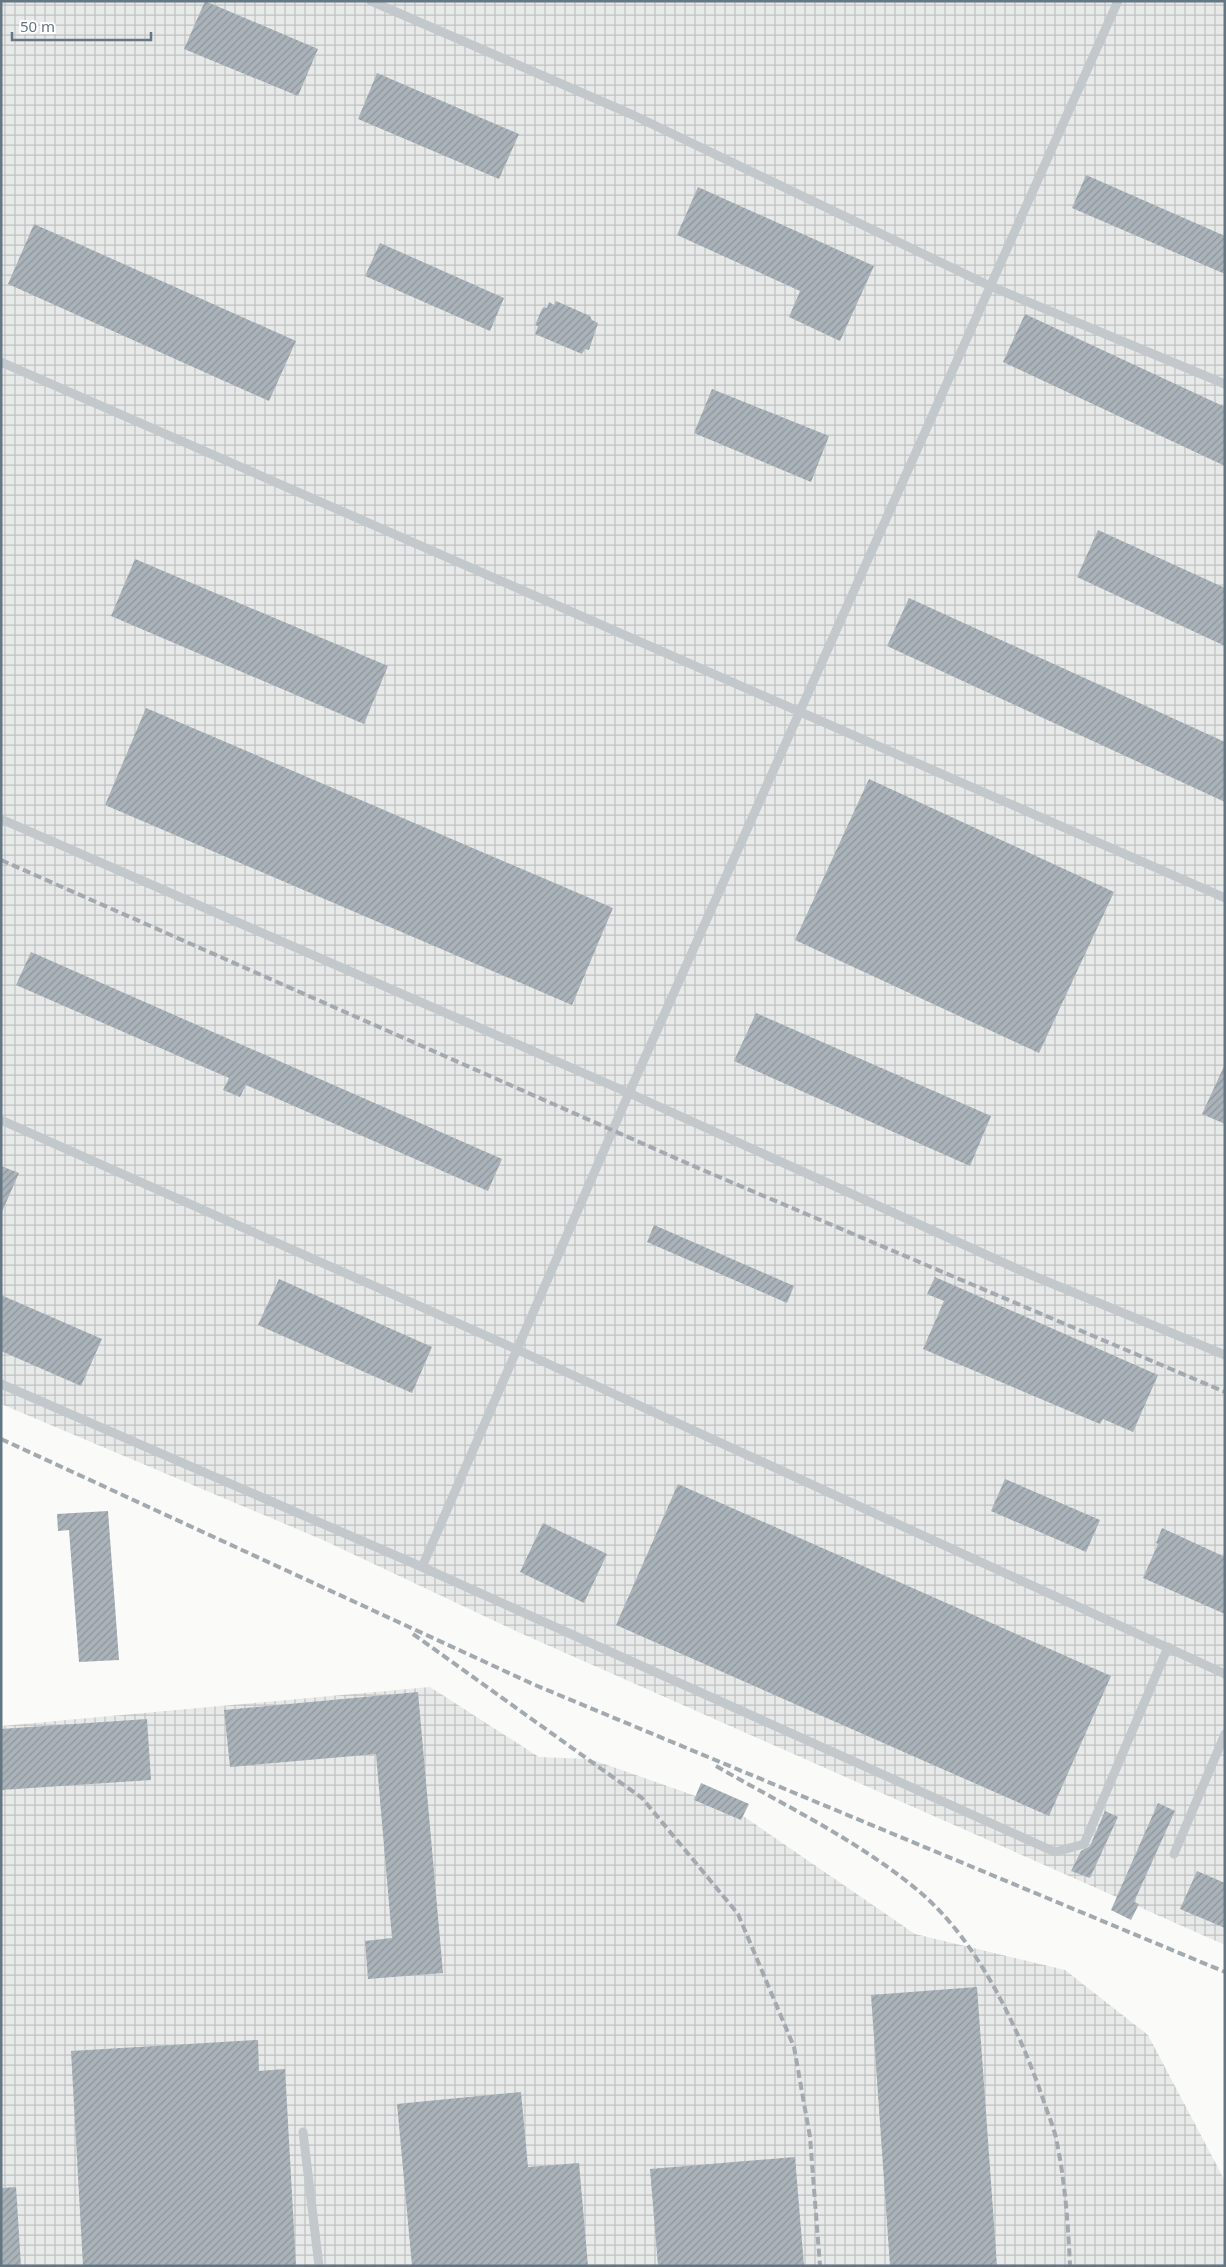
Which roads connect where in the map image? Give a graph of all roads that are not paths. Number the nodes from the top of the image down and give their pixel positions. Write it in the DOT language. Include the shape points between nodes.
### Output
graph roads {
  1 [pos="371,1"];
  2 [pos="1118,1"];
  3 [pos="990,286"];
  4 [pos="1,362"];
  5 [pos="1225,384"];
  6 [pos="799,712"];
  7 [pos="1,819"];
  8 [pos="1225,898"];
  9 [pos="629,1093"];
  10 [pos="1,1120"];
  11 [pos="518,1350"];
  12 [pos="1225,1355"];
  13 [pos="1,1384"];
  14 [pos="422,1567"];
  15 [pos="1168,1647"];
  16 [pos="1225,1674"];
  17 [pos="1225,1734"];
  18 [pos="1174,1854"];
  19 [pos="303,2132"];
  20 [pos="319,2266"];
  1 -- 3 [label="lane" via="633,115"];
  2 -- 3 [label="lane"];
  3 -- 5 [label="lane"];
  3 -- 6 [label="lane"];
  4 -- 6 [label="lane"];
  6 -- 8 [label="lane"];
  6 -- 9 [label="lane"];
  7 -- 9 [label="lane"];
  9 -- 11 [label="lane"];
  9 -- 12 [label="lane" via="1024,1272"];
  10 -- 11 [label="lane"];
  11 -- 14 [label="lane"];
  11 -- 15 [label="lane"];
  13 -- 14 [label="lane"];
  14 -- 15 [label="lane" via="1055,1852 1084,1844"];
  15 -- 16 [label="lane"];
  17 -- 18 [label="lane"];
  19 -- 20 [label="lane"];
}
